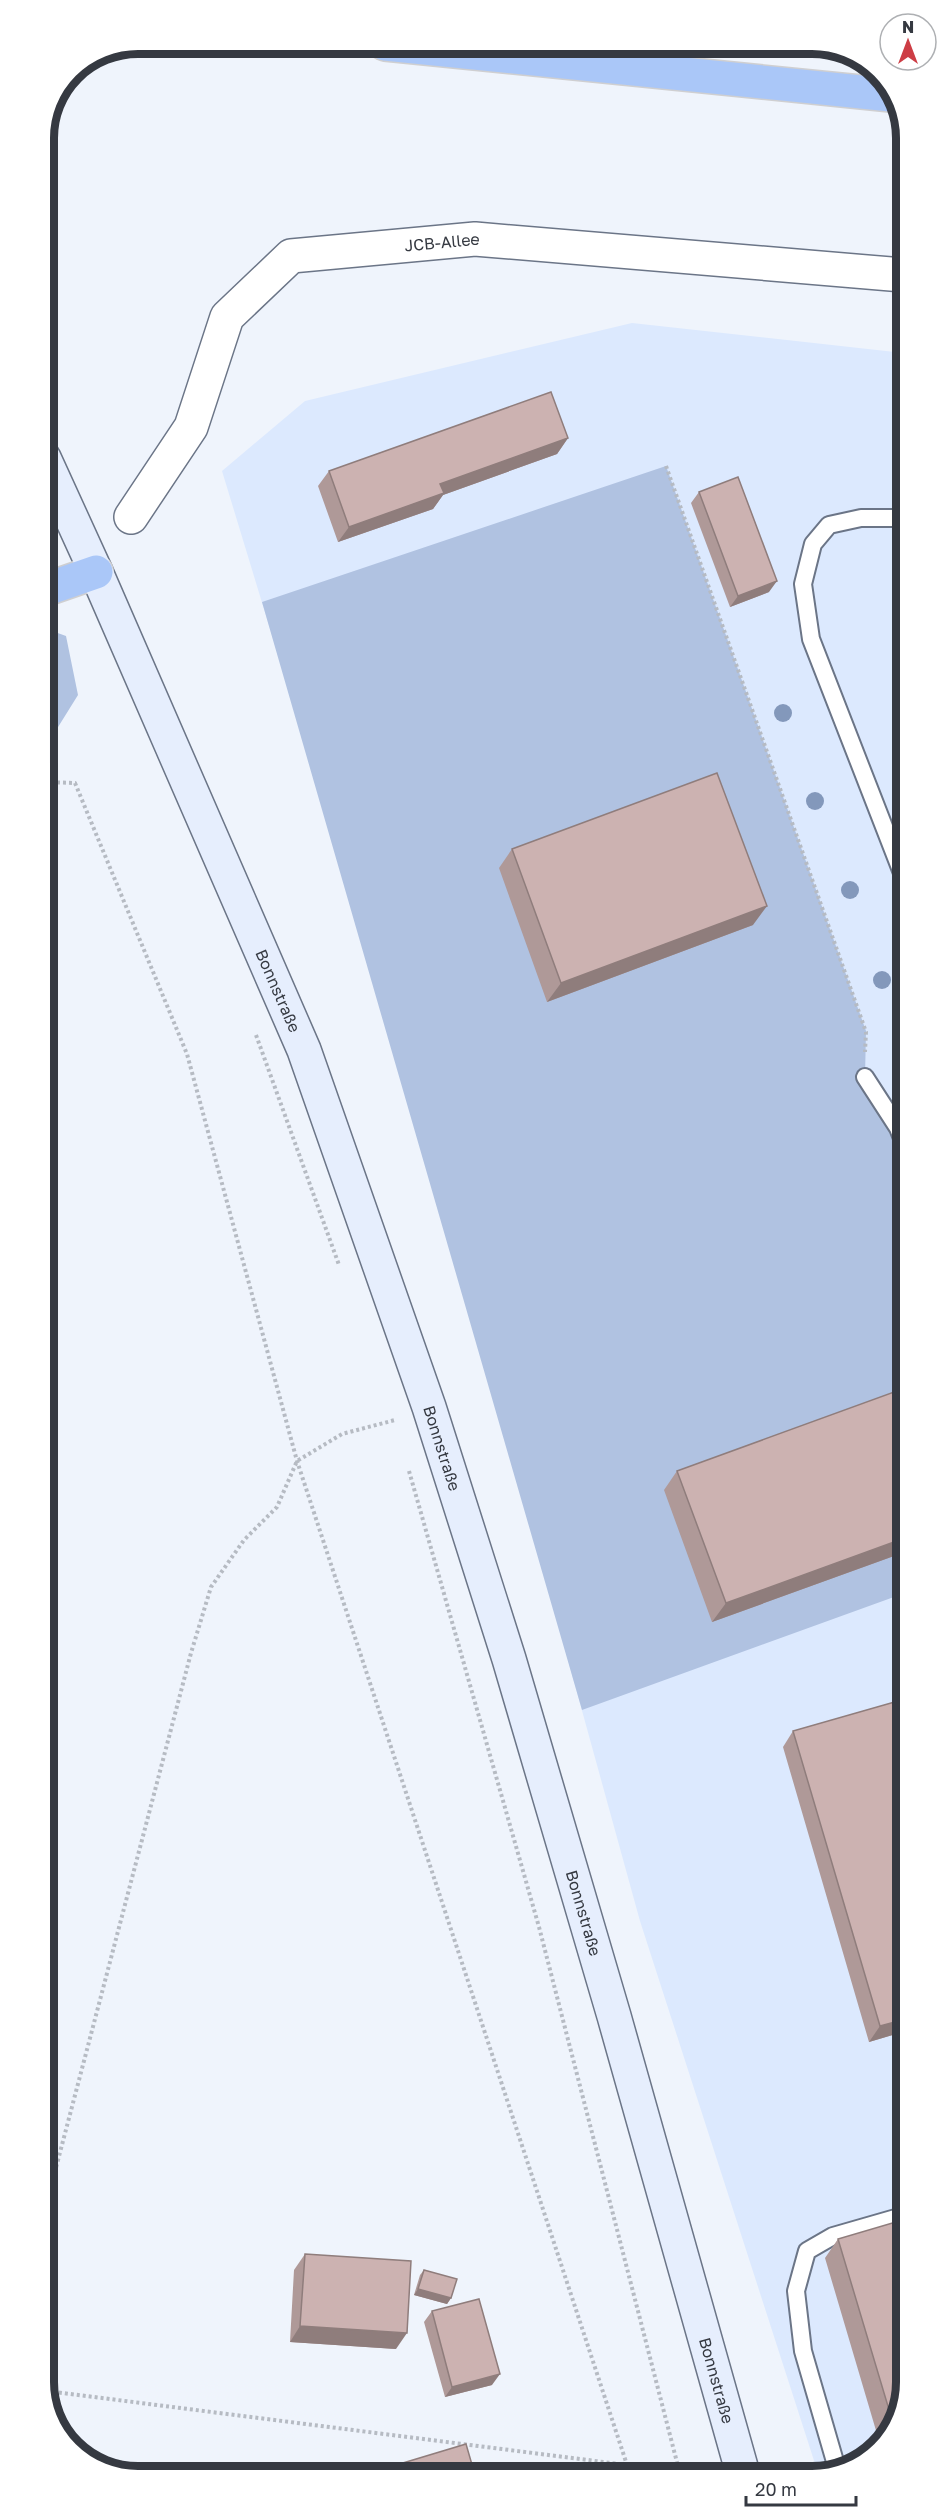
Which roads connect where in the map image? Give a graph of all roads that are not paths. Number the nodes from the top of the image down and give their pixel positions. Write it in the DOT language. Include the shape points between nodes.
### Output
graph roads {
  1 [pos="484,54"];
  2 [pos="884,94"];
  3 [pos="896,274"];
  4 [pos="54,480"];
  5 [pos="132,517"];
  6 [pos="896,518"];
  7 [pos="96,572"];
  8 [pos="54,587"];
  9 [pos="896,857"];
  10 [pos="865,1077"];
  11 [pos="896,1125"];
  12 [pos="896,2218"];
  13 [pos="835,2463"];
  14 [pos="741,2466"];
  1 -- 2 [label="highway"];
  3 -- 5 [label="street, JCB-Allee" via="475,239 291,256 226,317 191,427"];
  4 -- 7 [label="main road, Bonnstraße"];
  6 -- 9 [label="lane" via="861,518 829,525 813,544 803,584 811,639"];
  7 -- 8 [label="highway"];
  7 -- 14 [label="main road, Bonnstraße" via="304,1050 429,1407 509,1659"];
  10 -- 11 [label="lane"];
  12 -- 13 [label="lane" via="833,2236 807,2251 796,2291 803,2351"];
}
